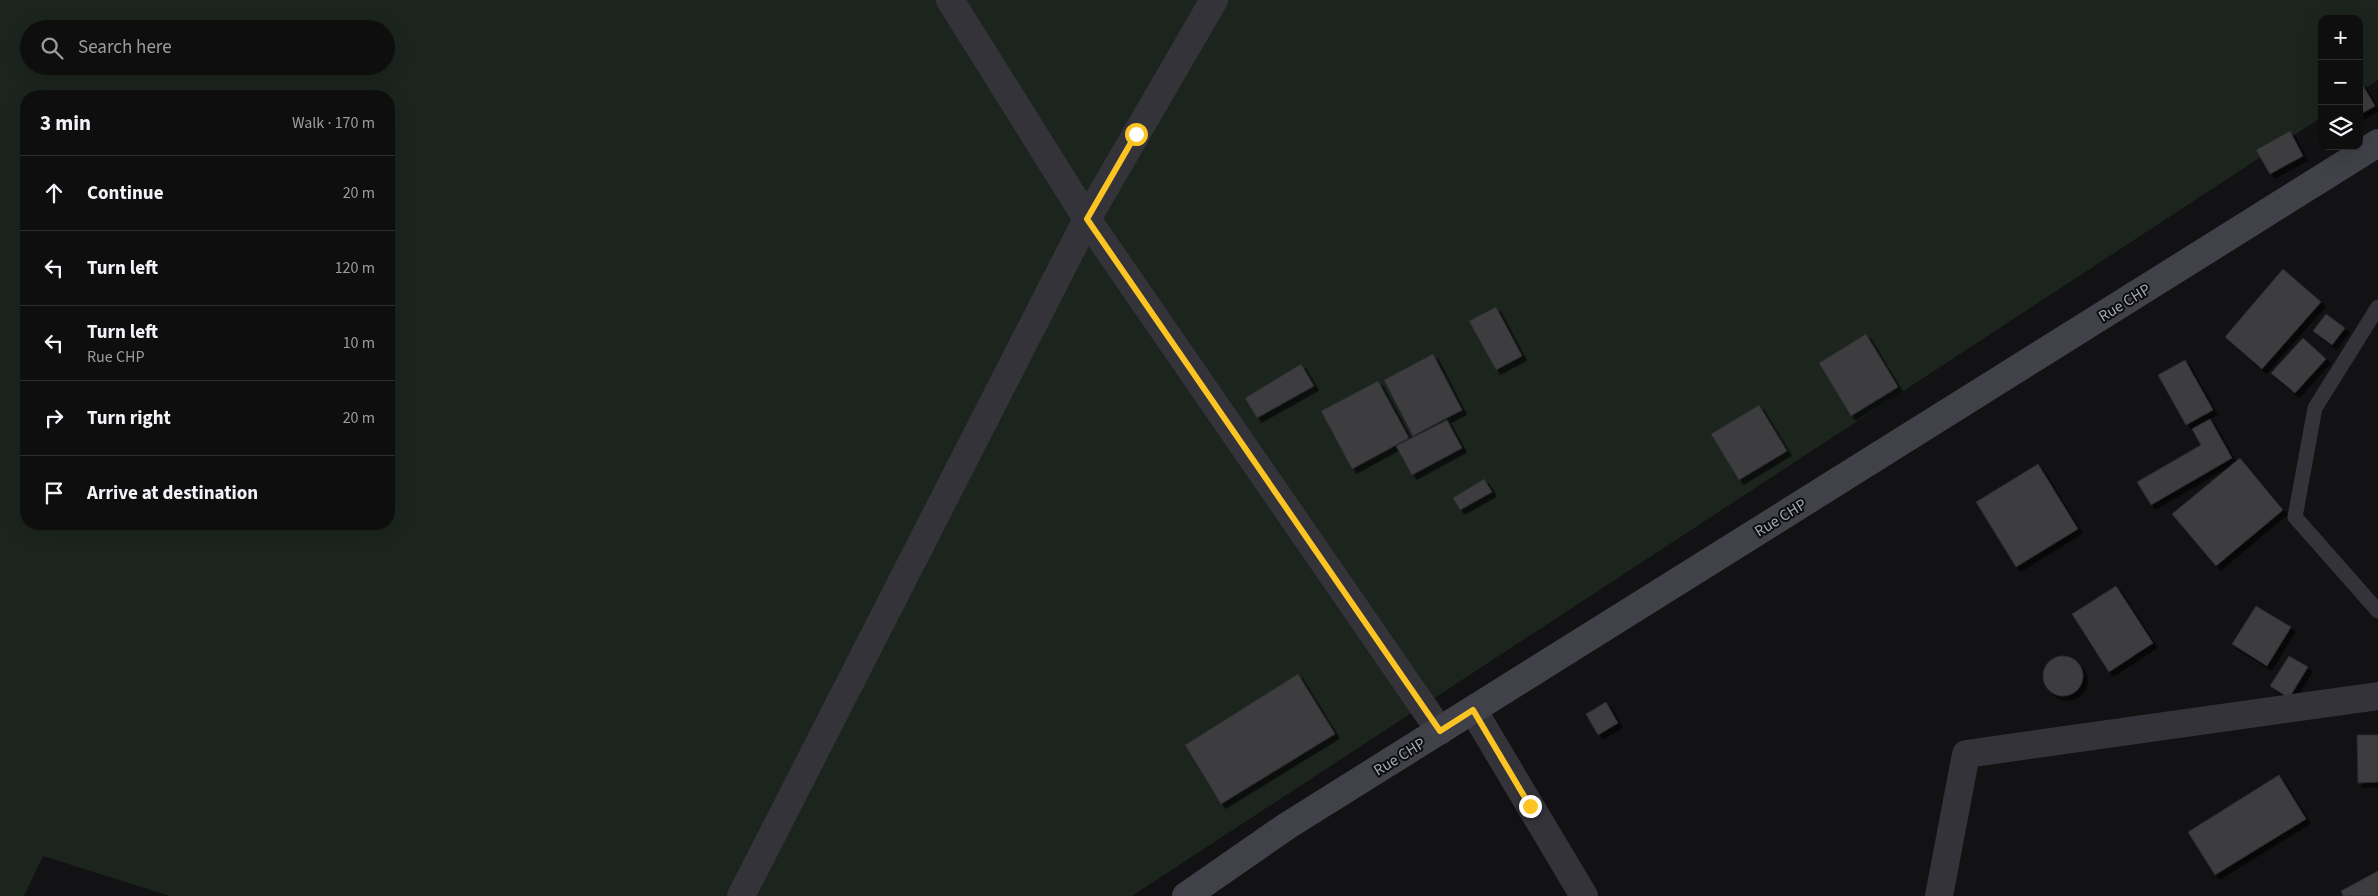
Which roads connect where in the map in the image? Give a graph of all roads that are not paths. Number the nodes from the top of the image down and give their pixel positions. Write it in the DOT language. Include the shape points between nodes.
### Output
graph roads {
  1 [pos="950,0"];
  2 [pos="1214,0"];
  3 [pos="2378,143"];
  4 [pos="1087,219"];
  5 [pos="2378,307"];
  6 [pos="2378,611"];
  7 [pos="2378,696"];
  8 [pos="1473,710"];
  9 [pos="1440,731"];
  10 [pos="741,896"];
  11 [pos="1186,896"];
  12 [pos="1584,896"];
  13 [pos="1939,896"];
  1 -- 4 [label="street"];
  2 -- 4 [label="street"];
  3 -- 8 [label="street, Rue CHP"];
  4 -- 9 [label="street"];
  4 -- 10 [label="street"];
  5 -- 6 [label="lane" via="2314,408 2295,517"];
  7 -- 13 [label="street" via="1966,754"];
  8 -- 9 [label="street, Rue CHP"];
  8 -- 12 [label="street"];
  9 -- 11 [label="street, Rue CHP" via="1287,826"];
}
